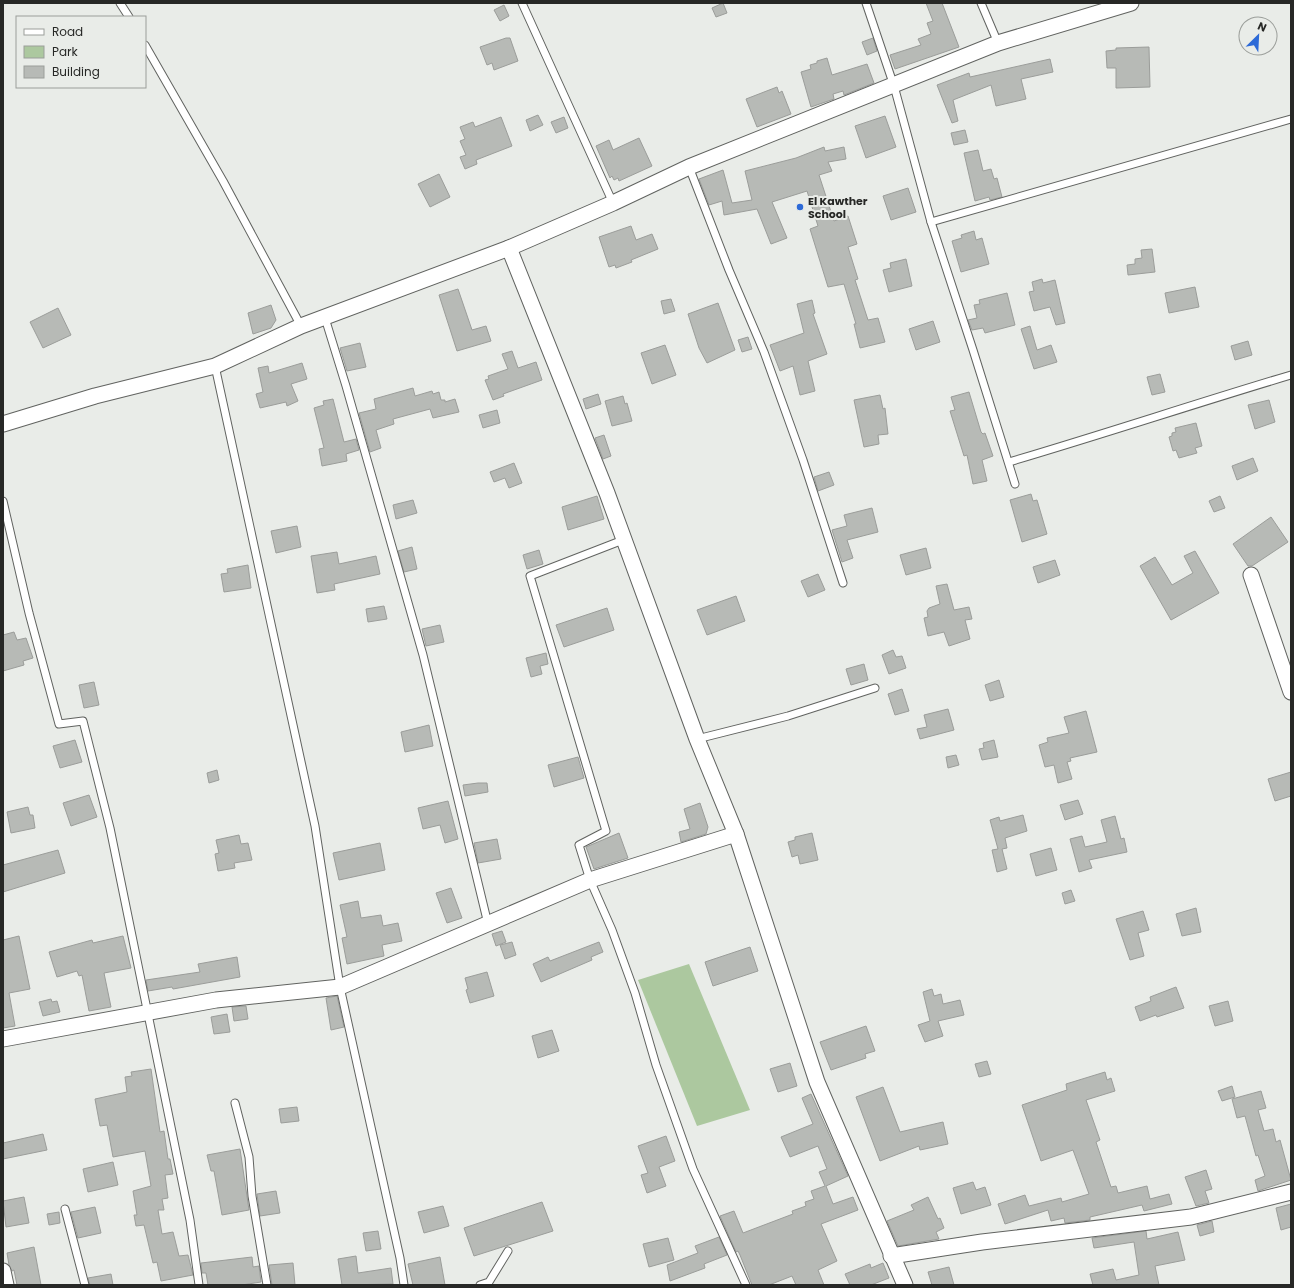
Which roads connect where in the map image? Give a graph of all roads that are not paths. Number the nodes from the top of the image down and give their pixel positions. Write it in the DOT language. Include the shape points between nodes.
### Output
graph roads {
  1 [pos="120,3"];
  2 [pos="522,3"];
  3 [pos="866,3"];
  4 [pos="981,3"];
  5 [pos="1122,4"];
  6 [pos="128,16"];
  7 [pos="998,43"];
  8 [pos="146,47"];
  9 [pos="894,86"];
  10 [pos="1291,118"];
  11 [pos="689,167"];
  12 [pos="613,204"];
  13 [pos="931,222"];
  14 [pos="509,248"];
  15 [pos="324,318"];
  16 [pos="301,326"];
  17 [pos="215,366"];
  18 [pos="1291,375"];
  19 [pos="3,424"];
  20 [pos="1009,462"];
  21 [pos="1015,484"];
  22 [pos="3,501"];
  23 [pos="623,540"];
  24 [pos="1251,575"];
  25 [pos="843,582"];
  26 [pos="875,688"];
  27 [pos="1291,692"];
  28 [pos="697,739"];
  29 [pos="736,834"];
  30 [pos="590,880"];
  31 [pos="488,924"];
  32 [pos="340,987"];
  33 [pos="148,1012"];
  34 [pos="3,1039"];
  35 [pos="235,1103"];
  36 [pos="1291,1192"];
  37 [pos="65,1209"];
  38 [pos="508,1251"];
  39 [pos="891,1256"];
  40 [pos="3,1271"];
  41 [pos="6,1285"];
  42 [pos="85,1285"];
  43 [pos="200,1285"];
  44 [pos="267,1285"];
  45 [pos="404,1285"];
  46 [pos="480,1285"];
  47 [pos="746,1285"];
  48 [pos="905,1285"];
  1 -- 6 [label="lane"];
  2 -- 12 [label="lane"];
  3 -- 9 [label="lane"];
  4 -- 7 [label="lane"];
  5 -- 7 [label="street"];
  7 -- 9 [label="street"];
  8 -- 16 [label="lane" via="223,181"];
  9 -- 11 [label="street"];
  9 -- 13 [label="lane"];
  10 -- 13 [label="lane"];
  11 -- 12 [label="street"];
  11 -- 25 [label="lane" via="764,352 801,453"];
  12 -- 14 [label="street"];
  13 -- 20 [label="lane"];
  14 -- 15 [label="street"];
  14 -- 23 [label="street" via="604,485"];
  15 -- 16 [label="street"];
  15 -- 31 [label="lane" via="423,655"];
  16 -- 17 [label="street"];
  17 -- 19 [label="street" via="95,396"];
  17 -- 32 [label="lane" via="315,826"];
  18 -- 20 [label="lane"];
  20 -- 21 [label="lane"];
  22 -- 33 [label="lane" via="29,613 59,724 83,721 110,828"];
  23 -- 28 [label="street"];
  23 -- 30 [label="lane" via="530,576 606,831 579,846"];
  24 -- 27 [label="street"];
  26 -- 28 [label="lane" via="788,716"];
  28 -- 29 [label="street"];
  29 -- 30 [label="street"];
  29 -- 39 [label="street" via="817,1082"];
  30 -- 31 [label="street"];
  30 -- 47 [label="lane" via="635,993 692,1169"];
  31 -- 32 [label="street"];
  32 -- 33 [label="street" via="216,1000"];
  32 -- 45 [label="lane"];
  33 -- 34 [label="street"];
  33 -- 43 [label="lane" via="190,1220"];
  35 -- 44 [label="lane" via="249,1157 252,1196"];
  36 -- 39 [label="street" via="1191,1217 990,1241"];
  37 -- 42 [label="lane"];
  38 -- 46 [label="lane" via="490,1282"];
  39 -- 48 [label="street"];
  40 -- 41 [label="street"];
}
